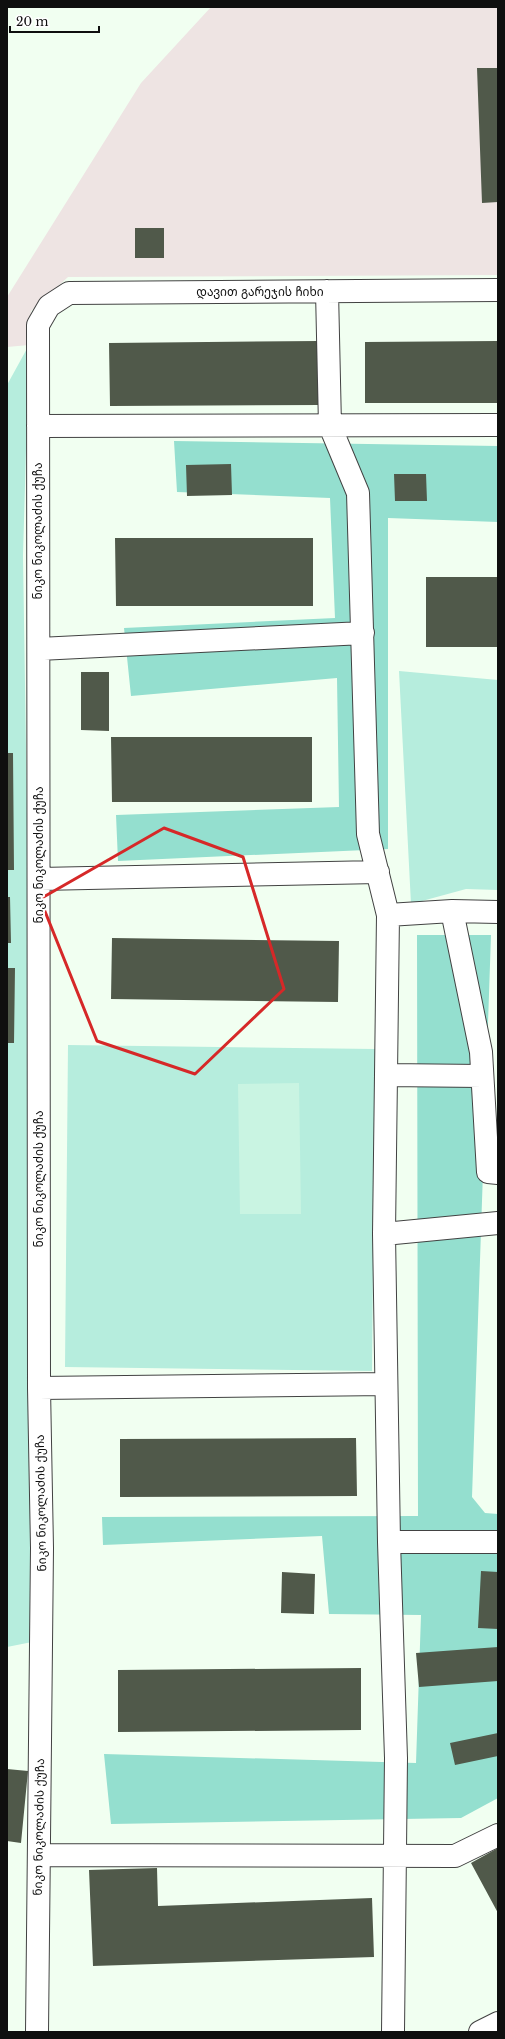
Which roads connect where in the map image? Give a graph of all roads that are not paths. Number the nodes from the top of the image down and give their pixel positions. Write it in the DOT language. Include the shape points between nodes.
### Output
graph roads {
  1 [pos="498,290"];
  2 [pos="327,291"];
  3 [pos="38,325"];
  4 [pos="498,425"];
  5 [pos="38,426"];
  6 [pos="330,426"];
  7 [pos="363,633"];
  8 [pos="38,650"];
  9 [pos="378,872"];
  10 [pos="40,879"];
  11 [pos="452,911"];
  12 [pos="498,912"];
  13 [pos="388,915"];
  14 [pos="386,1075"];
  15 [pos="482,1076"];
  16 [pos="498,1173"];
  17 [pos="498,1223"];
  18 [pos="384,1234"];
  19 [pos="386,1384"];
  20 [pos="39,1388"];
  21 [pos="389,1542"];
  22 [pos="498,1542"];
  23 [pos="498,1835"];
  24 [pos="39,1855"];
  25 [pos="394,1856"];
  26 [pos="498,2023"];
  27 [pos="37,2032"];
  28 [pos="393,2032"];
  29 [pos="480,2032"];
  1 -- 2 [label="street, დავით გარეჯის ჩიხი"];
  2 -- 3 [label="street, დავით გარეჯის ჩიხი" via="69,293 49,306"];
  2 -- 6 [label="street"];
  3 -- 5 [label="street, ნიკო ნიკოლაძის ქუჩა"];
  4 -- 6 [label="street"];
  5 -- 6 [label="street"];
  5 -- 8 [label="street, ნიკო ნიკოლაძის ქუჩა"];
  6 -- 7 [label="street" via="358,493"];
  7 -- 8 [label="street"];
  7 -- 9 [label="street" via="368,834"];
  8 -- 10 [label="street, ნიკო ნიკოლაძის ქუჩა"];
  9 -- 10 [label="street"];
  9 -- 13 [label="street"];
  10 -- 20 [label="street, ნიკო ნიკოლაძის ქუჩა"];
  11 -- 12 [label="street"];
  11 -- 13 [label="street"];
  11 -- 15 [label="street" via="481,1052"];
  13 -- 14 [label="street"];
  14 -- 15 [label="street"];
  14 -- 18 [label="street"];
  15 -- 16 [label="street" via="488,1172"];
  17 -- 18 [label="street"];
  18 -- 19 [label="street"];
  19 -- 20 [label="street"];
  19 -- 21 [label="street"];
  20 -- 24 [label="street, ნიკო ნიკოლაძის ქუჩა" via="42,1556"];
  21 -- 22 [label="street"];
  21 -- 25 [label="street" via="396,1758"];
  23 -- 25 [label="street" via="455,1856"];
  24 -- 25 [label="street"];
  24 -- 27 [label="street, ნიკო ნიკოლაძის ქუჩა"];
  25 -- 28 [label="street"];
  26 -- 29 [label="street"];
}
